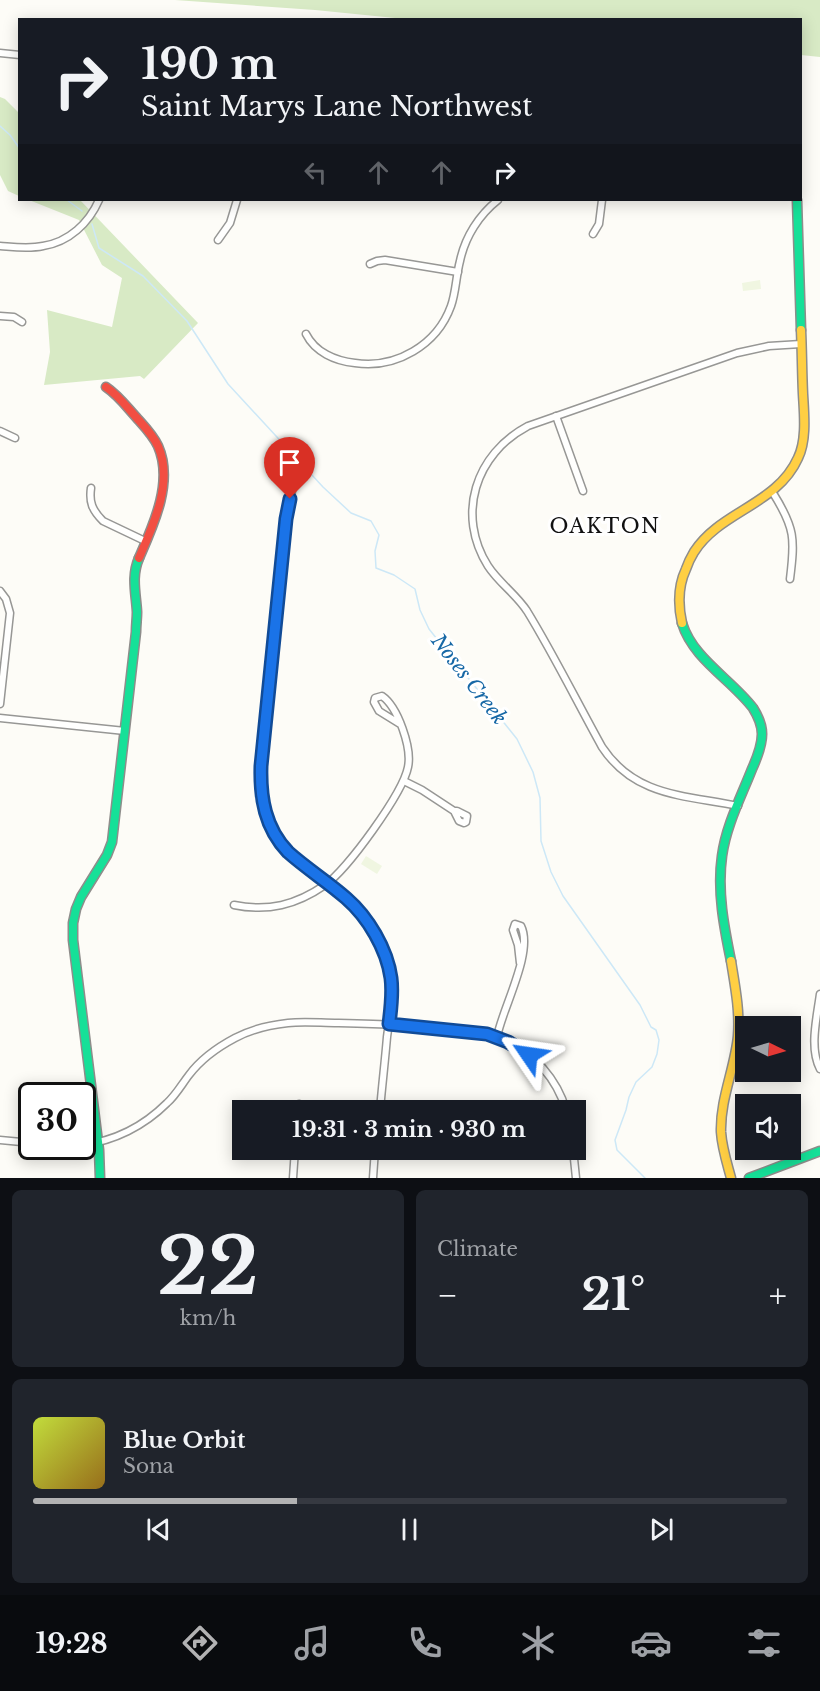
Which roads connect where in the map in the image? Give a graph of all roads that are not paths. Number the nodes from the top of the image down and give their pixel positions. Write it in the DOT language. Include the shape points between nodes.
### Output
graph roads {
  1 [pos="0,53"];
  2 [pos="18,55"];
  3 [pos="98,201"];
  4 [pos="237,201"];
  5 [pos="497,201"];
  6 [pos="602,201"];
  7 [pos="796,201"];
  8 [pos="593,234"];
  9 [pos="218,240"];
  10 [pos="0,246"];
  11 [pos="370,264"];
  12 [pos="458,272"];
  13 [pos="0,316"];
  14 [pos="22,322"];
  15 [pos="306,334"];
  16 [pos="801,344"];
  17 [pos="106,387"];
  18 [pos="556,416"];
  19 [pos="0,432"];
  20 [pos="15,438"];
  21 [pos="297,463"];
  22 [pos="92,488"];
  23 [pos="583,491"];
  24 [pos="773,493"];
  25 [pos="145,541"];
  26 [pos="790,579"];
  27 [pos="0,591"];
  28 [pos="0,705"];
  29 [pos="0,718"];
  30 [pos="400,724"];
  31 [pos="125,731"];
  32 [pos="404,781"];
  33 [pos="738,806"];
  34 [pos="454,811"];
  35 [pos="327,884"];
  36 [pos="234,905"];
  37 [pos="520,963"];
  38 [pos="820,994"];
  39 [pos="389,1024"];
  40 [pos="497,1037"];
  41 [pos="820,1069"];
  42 [pos="381,1100"];
  43 [pos="561,1100"];
  44 [pos="0,1140"];
  45 [pos="18,1142"];
  46 [pos="98,1142"];
  47 [pos="820,1151"];
  48 [pos="294,1160"];
  49 [pos="374,1160"];
  50 [pos="574,1160"];
  51 [pos="100,1178"];
  52 [pos="293,1178"];
  53 [pos="373,1178"];
  54 [pos="576,1178"];
  55 [pos="731,1178"];
  56 [pos="749,1178"];
  1 -- 2 [label="street"];
  3 -- 10 [label="street" via="84,223 60,241 38,247"];
  4 -- 9 [label="street" via="230,224"];
  5 -- 12 [label="street" via="471,231"];
  6 -- 8 [label="street" via="599,224"];
  7 -- 16 [label="street"];
  11 -- 12 [label="street" via="386,260"];
  12 -- 15 [label="street" via="454,296 442,324 421,347 404,356 376,364 346,362 317,350"];
  13 -- 14 [label="street"];
  16 -- 18 [label="street" via="737,352"];
  16 -- 24 [label="street" via="803,444 793,471"];
  17 -- 25 [label="street" via="154,438 161,453 158,511"];
  18 -- 23 [label="street"];
  18 -- 33 [label="street" via="513,435 481,473 472,514 483,557 496,578 526,609 602,747 621,770 657,790"];
  19 -- 20 [label="street"];
  21 -- 35 [label="street" via="296,489 285,536 261,791 266,817 280,843"];
  22 -- 25 [label="street" via="91,504 103,521"];
  24 -- 26 [label="street" via="792,528"];
  24 -- 33 [label="street" via="705,537 686,565 679,595 682,618 692,643 749,703 759,719 761,743"];
  25 -- 31 [label="street" via="133,576 137,620"];
  27 -- 28 [label="street" via="10,613"];
  29 -- 31 [label="street"];
  30 -- 30 [label="street" via="386,699 375,698 379,711"];
  30 -- 32 [label="street" via="409,754"];
  31 -- 46 [label="street" via="110,850 79,900 72,924"];
  32 -- 34 [label="street"];
  32 -- 35 [label="street" via="372,830"];
  33 -- 55 [label="street" via="725,846 720,882 738,1015 736,1052 721,1127"];
  35 -- 36 [label="street" via="279,906 255,909"];
  35 -- 39 [label="street" via="359,910 383,951 391,977"];
  37 -- 37 [label="street" via="525,939 521,926 515,924"];
  37 -- 40 [label="street"];
  38 -- 41 [label="street" via="814,1049"];
  39 -- 40 [label="street"];
  39 -- 42 [label="street"];
  39 -- 46 [label="street" via="288,1023 245,1033 206,1057 152,1117 127,1132"];
  40 -- 43 [label="street" via="540,1064"];
  44 -- 45 [label="street"];
  46 -- 51 [label="street"];
  47 -- 56 [label="street"];
  48 -- 52 [label="street"];
  49 -- 53 [label="street"];
  50 -- 54 [label="street"];
}
